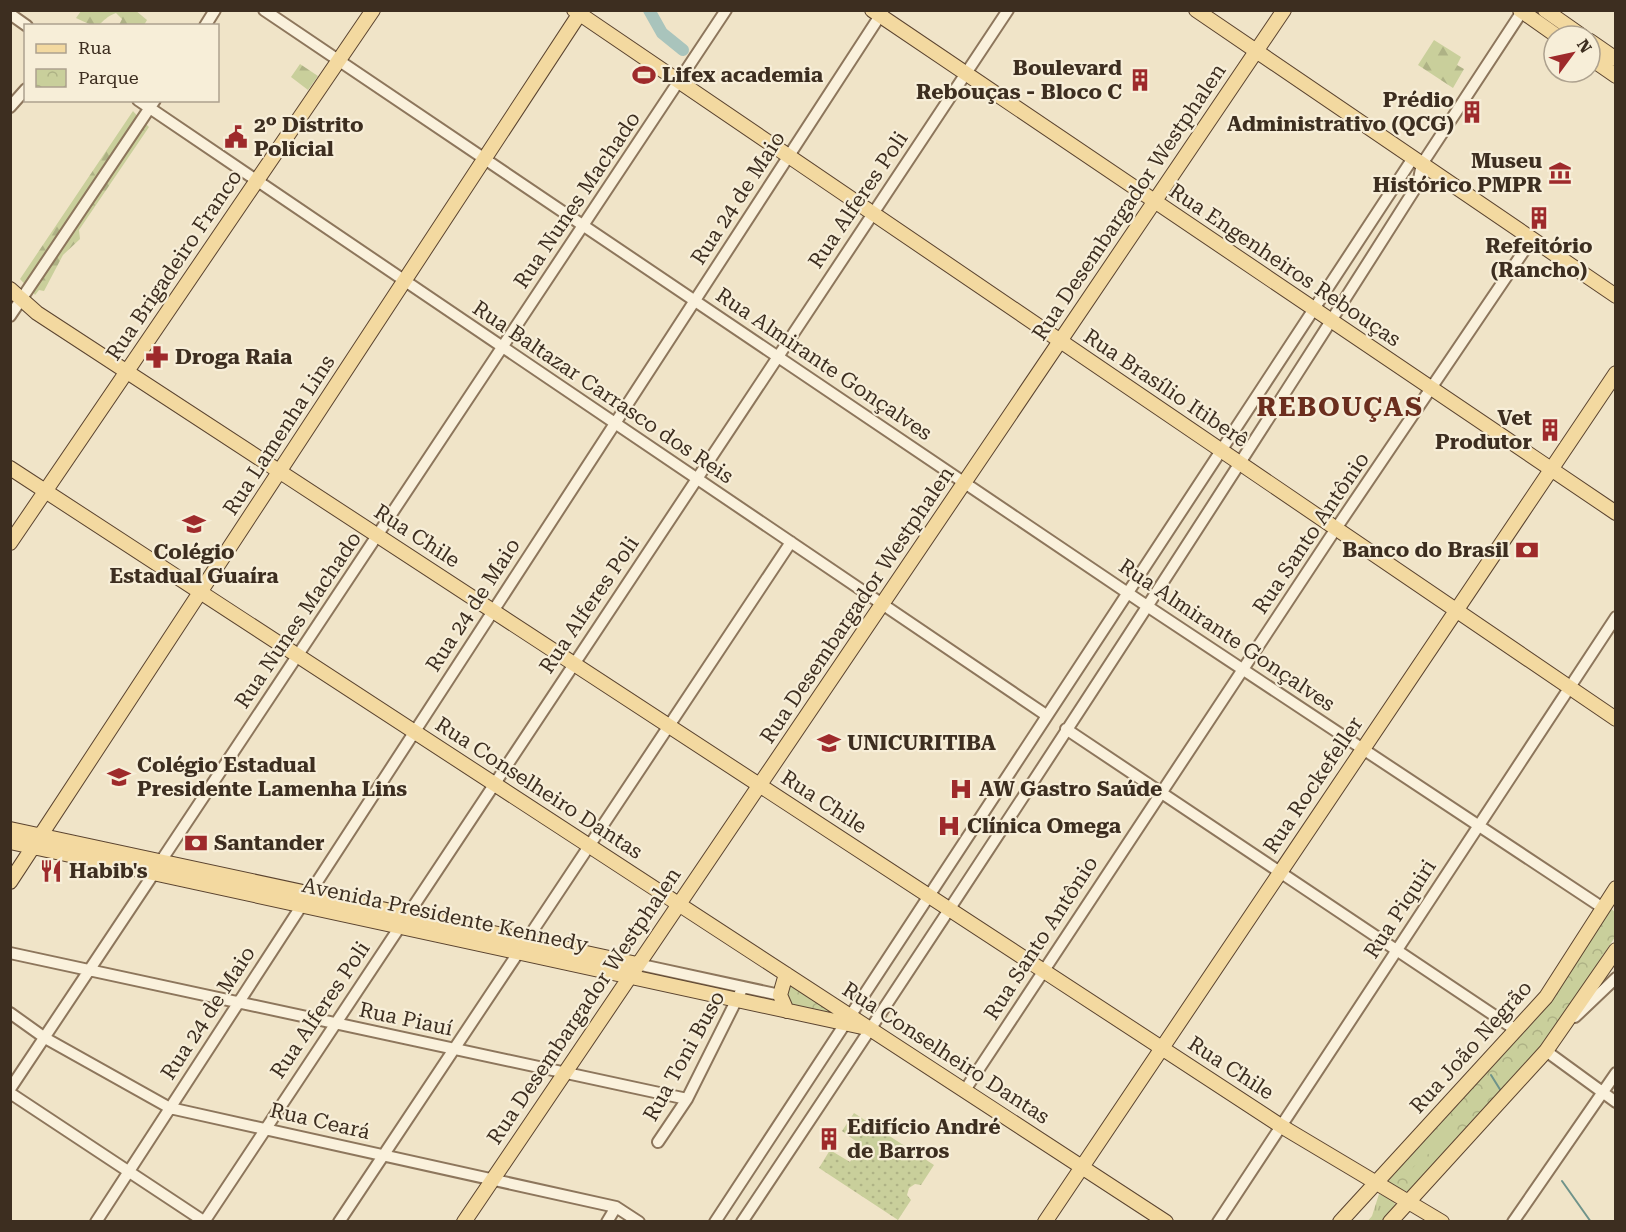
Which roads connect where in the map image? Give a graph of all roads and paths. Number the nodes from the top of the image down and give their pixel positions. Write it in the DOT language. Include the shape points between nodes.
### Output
graph roads {
  1 [pos="215,10"];
  2 [pos="264,10"];
  3 [pos="373,10"];
  4 [pos="726,10"];
  5 [pos="1008,10"];
  6 [pos="1196,10"];
  7 [pos="1284,10"];
  8 [pos="1545,10"];
  9 [pos="1521,11"];
  10 [pos="578,12"];
  11 [pos="878,12"];
  12 [pos="10,14"];
  13 [pos="24,24"];
  14 [pos="206,24"];
  15 [pos="1564,24"];
  16 [pos="1542,26"];
  17 [pos="1602,49"];
  18 [pos="1256,51"];
  19 [pos="1616,58"];
  20 [pos="339,61"];
  21 [pos="1602,66"];
  22 [pos="966,74"];
  23 [pos="1616,75"];
  24 [pos="678,82"];
  25 [pos="24,91"];
  26 [pos="152,104"];
  27 [pos="10,107"];
  28 [pos="788,156"];
  29 [pos="485,159"];
  30 [pos="1417,161"];
  31 [pos="257,181"];
  32 [pos="1155,201"];
  33 [pos="873,214"];
  34 [pos="583,225"];
  35 [pos="1532,239"];
  36 [pos="405,281"];
  37 [pos="10,289"];
  38 [pos="1616,296"];
  39 [pos="21,300"];
  40 [pos="694,300"];
  41 [pos="1314,309"];
  42 [pos="10,316"];
  43 [pos="1331,321"];
  44 [pos="1060,341"];
  45 [pos="502,347"];
  46 [pos="778,357"];
  47 [pos="127,371"];
  48 [pos="1616,373"];
  49 [pos="1432,389"];
  50 [pos="615,423"];
  51 [pos="1221,450"];
  52 [pos="1238,462"];
  53 [pos="10,468"];
  54 [pos="1551,469"];
  55 [pos="280,471"];
  56 [pos="697,479"];
  57 [pos="964,483"];
  58 [pos="46,491"];
  59 [pos="1616,513"];
  60 [pos="1336,529"];
  61 [pos="378,535"];
  62 [pos="791,542"];
  63 [pos="10,543"];
  64 [pos="201,592"];
  65 [pos="1126,592"];
  66 [pos="882,604"];
  67 [pos="1147,606"];
  68 [pos="493,610"];
  69 [pos="1456,610"];
  70 [pos="1616,617"];
  71 [pos="298,656"];
  72 [pos="574,664"];
  73 [pos="1243,670"];
  74 [pos="1569,687"];
  75 [pos="1046,715"];
  76 [pos="1616,719"];
  77 [pos="669,726"];
  78 [pos="1066,729"];
  79 [pos="414,731"];
  80 [pos="1363,749"];
  81 [pos="494,784"];
  82 [pos="760,785"];
  83 [pos="1160,792"];
  84 [pos="1479,825"];
  85 [pos="10,829"];
  86 [pos="37,842"];
  87 [pos="10,843"];
  88 [pos="589,846"];
  89 [pos="158,867"];
  90 [pos="1279,873"];
  91 [pos="10,882"];
  92 [pos="262,883"];
  93 [pos="1616,888"];
  94 [pos="252,895"];
  95 [pos="928,895"];
  96 [pos="305,899"];
  97 [pos="678,904"];
  98 [pos="1603,908"];
  99 [pos="949,909"];
  100 [pos="403,921"];
  101 [pos="455,932"];
  102 [pos="526,941"];
  103 [pos="1616,950"];
  104 [pos="1395,952"];
  105 [pos="10,953"];
  106 [pos="518,953"];
  107 [pos="560,955"];
  108 [pos="637,964"];
  109 [pos="89,970"];
  110 [pos="1043,970"];
  111 [pos="786,974"];
  112 [pos="629,977"];
  113 [pos="1616,978"];
  114 [pos="740,994"];
  115 [pos="780,995"];
  116 [pos="238,1002"];
  117 [pos="786,1011"];
  118 [pos="10,1013"];
  119 [pos="847,1019"];
  120 [pos="335,1023"];
  121 [pos="871,1029"];
  122 [pos="1516,1030"];
  123 [pos="1559,1032"];
  124 [pos="45,1038"];
  125 [pos="1162,1048"];
  126 [pos="454,1049"];
  127 [pos="1546,1051"];
  128 [pos="565,1072"];
  129 [pos="1616,1073"];
  130 [pos="965,1090"];
  131 [pos="10,1091"];
  132 [pos="1602,1093"];
  133 [pos="687,1099"];
  134 [pos="1616,1102"];
  135 [pos="170,1107"];
  136 [pos="1281,1126"];
  137 [pos="265,1129"];
  138 [pos="658,1142"];
  139 [pos="1082,1167"];
  140 [pos="129,1171"];
  141 [pos="492,1180"];
  142 [pos="1375,1183"];
  143 [pos="1410,1201"];
  144 [pos="616,1208"];
  145 [pos="96,1221"];
  146 [pos="204,1221"];
  147 [pos="339,1221"];
  148 [pos="464,1221"];
  149 [pos="607,1221"];
  150 [pos="639,1221"];
  151 [pos="715,1221"];
  152 [pos="742,1221"];
  153 [pos="1045,1221"];
  154 [pos="1166,1221"];
  155 [pos="1218,1221"];
  156 [pos="1340,1221"];
  157 [pos="1390,1221"];
  158 [pos="1442,1221"];
  159 [pos="1513,1221"];
  1 -- 14 [label="street"];
  2 -- 20 [label="street, Rua Almirante Gonçalves"];
  3 -- 20 [label="main road, Rua Brigadeiro Franco"];
  4 -- 24 [label="street, Rua Nunes Machado"];
  5 -- 22 [label="street, Rua Alferes Poli"];
  6 -- 18 [label="main road"];
  7 -- 18 [label="main road, Rua Desembargador Westphalen"];
  8 -- 15 [label="main road"];
  9 -- 16 [label="main road"];
  9 -- 30 [label="street"];
  10 -- 24 [label="main road, Rua Brasílio Itiberê"];
  10 -- 29 [label="main road, Rua Lamenha Lins"];
  11 -- 22 [label="main road, Rua Engenheiros Rebouças"];
  11 -- 28 [label="street, Rua 24 de Maio"];
  12 -- 13 [label="street"];
  17 -- 19 [label="main road"];
  18 -- 30 [label="main road"];
  18 -- 32 [label="main road, Rua Desembargador Westphalen"];
  20 -- 29 [label="street, Rua Almirante Gonçalves"];
  20 -- 31 [label="main road, Rua Brigadeiro Franco"];
  21 -- 23 [label="main road"];
  22 -- 32 [label="main road, Rua Engenheiros Rebouças"];
  22 -- 33 [label="street, Rua Alferes Poli"];
  24 -- 28 [label="main road, Rua Brasílio Itiberê"];
  24 -- 34 [label="street, Rua Nunes Machado"];
  25 -- 27 [label="street"];
  26 -- 31 [label="street, Rua Baltazar Carrasco dos Reis"];
  26 -- 39 [label="street"];
  28 -- 33 [label="main road, Rua Brasílio Itiberê"];
  28 -- 40 [label="street, Rua 24 de Maio"];
  29 -- 34 [label="street, Rua Almirante Gonçalves"];
  29 -- 36 [label="main road, Rua Lamenha Lins"];
  30 -- 35 [label="main road"];
  30 -- 41 [label="street"];
  30 -- 43 [label="street" via="1418,184"];
  31 -- 36 [label="street, Rua Baltazar Carrasco dos Reis"];
  31 -- 47 [label="main road, Rua Brigadeiro Franco"];
  32 -- 41 [label="main road, Rua Engenheiros Rebouças"];
  32 -- 44 [label="main road, Rua Desembargador Westphalen"];
  33 -- 44 [label="main road, Rua Brasílio Itiberê"];
  33 -- 46 [label="street, Rua Alferes Poli"];
  34 -- 40 [label="street, Rua Almirante Gonçalves"];
  34 -- 45 [label="street, Rua Nunes Machado"];
  35 -- 38 [label="main road"];
  35 -- 49 [label="street, Rua Santo Antônio"];
  36 -- 45 [label="street, Rua Baltazar Carrasco dos Reis"];
  36 -- 55 [label="main road, Rua Lamenha Lins"];
  37 -- 39 [label="main road, Rua Chile"];
  39 -- 42 [label="street"];
  39 -- 47 [label="main road, Rua Chile"];
  40 -- 46 [label="street, Rua Almirante Gonçalves"];
  40 -- 50 [label="street, Rua 24 de Maio"];
  41 -- 43 [label="main road, Rua Engenheiros Rebouças"];
  41 -- 51 [label="street"];
  43 -- 49 [label="main road, Rua Engenheiros Rebouças"];
  43 -- 52 [label="street"];
  44 -- 51 [label="main road, Rua Brasílio Itiberê"];
  44 -- 57 [label="main road, Rua Desembargador Westphalen"];
  45 -- 50 [label="street, Rua Baltazar Carrasco dos Reis"];
  45 -- 61 [label="street, Rua Nunes Machado"];
  46 -- 56 [label="street, Rua Alferes Poli"];
  46 -- 57 [label="street, Rua Almirante Gonçalves"];
  47 -- 55 [label="main road, Rua Chile"];
  47 -- 58 [label="main road, Rua Brigadeiro Franco"];
  48 -- 54 [label="main road, Rua Rockefeller"];
  49 -- 54 [label="main road, Rua Engenheiros Rebouças"];
  49 -- 60 [label="street, Rua Santo Antônio"];
  50 -- 56 [label="street, Rua Baltazar Carrasco dos Reis"];
  50 -- 68 [label="street, Rua 24 de Maio"];
  51 -- 52 [label="main road, Rua Brasílio Itiberê"];
  51 -- 65 [label="street"];
  52 -- 60 [label="main road, Rua Brasílio Itiberê"];
  52 -- 67 [label="street"];
  53 -- 58 [label="main road, Rua Conselheiro Dantas"];
  54 -- 59 [label="main road, Rua Engenheiros Rebouças"];
  54 -- 69 [label="main road, Rua Rockefeller"];
  55 -- 61 [label="main road, Rua Chile"];
  55 -- 64 [label="main road, Rua Lamenha Lins"];
  56 -- 62 [label="street, Rua Baltazar Carrasco dos Reis"];
  56 -- 72 [label="street, Rua Alferes Poli"];
  57 -- 65 [label="street, Rua Almirante Gonçalves"];
  57 -- 66 [label="main road, Rua Desembargador Westphalen"];
  58 -- 63 [label="main road, Rua Brigadeiro Franco"];
  58 -- 64 [label="main road, Rua Conselheiro Dantas"];
  60 -- 69 [label="main road, Rua Brasílio Itiberê"];
  60 -- 73 [label="street, Rua Santo Antônio"];
  61 -- 68 [label="main road, Rua Chile"];
  61 -- 71 [label="street, Rua Nunes Machado"];
  62 -- 66 [label="street, Rua Baltazar Carrasco dos Reis"];
  62 -- 77 [label="street"];
  64 -- 71 [label="main road, Rua Conselheiro Dantas"];
  64 -- 86 [label="main road, Rua Lamenha Lins"];
  65 -- 67 [label="street, Rua Almirante Gonçalves"];
  65 -- 75 [label="street"];
  66 -- 75 [label="street, Rua Baltazar Carrasco dos Reis"];
  66 -- 82 [label="main road, Rua Desembargador Westphalen"];
  67 -- 73 [label="street, Rua Almirante Gonçalves"];
  67 -- 78 [label="street"];
  68 -- 72 [label="main road, Rua Chile"];
  68 -- 79 [label="street, Rua 24 de Maio"];
  69 -- 74 [label="main road, Rua Brasílio Itiberê"];
  69 -- 80 [label="main road, Rua Rockefeller"];
  70 -- 74 [label="street, Rua Piquiri"];
  71 -- 79 [label="main road, Rua Conselheiro Dantas"];
  71 -- 89 [label="street, Rua Nunes Machado"];
  72 -- 77 [label="main road, Rua Chile"];
  72 -- 81 [label="street, Rua Alferes Poli"];
  73 -- 80 [label="street, Rua Almirante Gonçalves"];
  73 -- 83 [label="street, Rua Santo Antônio"];
  74 -- 76 [label="main road, Rua Brasílio Itiberê"];
  74 -- 84 [label="street, Rua Piquiri"];
  75 -- 95 [label="street"];
  77 -- 82 [label="main road, Rua Chile"];
  77 -- 88 [label="street"];
  78 -- 83 [label="street"];
  78 -- 99 [label="street"];
  79 -- 81 [label="main road, Rua Conselheiro Dantas"];
  79 -- 96 [label="street, Rua 24 de Maio"];
  80 -- 84 [label="street, Rua Almirante Gonçalves"];
  80 -- 90 [label="main road, Rua Rockefeller"];
  81 -- 88 [label="main road, Rua Conselheiro Dantas"];
  81 -- 100 [label="street, Rua Alferes Poli"];
  82 -- 95 [label="main road, Rua Chile"];
  82 -- 97 [label="main road, Rua Desembargador Westphalen"];
  83 -- 90 [label="street"];
  83 -- 110 [label="street, Rua Santo Antônio"];
  84 -- 98 [label="street, Rua Almirante Gonçalves"];
  84 -- 104 [label="street, Rua Piquiri"];
  85 -- 86 [label="main road, Avenida Presidente Kennedy"];
  86 -- 87 [label="main road, Avenida Presidente Kennedy"];
  86 -- 89 [label="main road, Avenida Presidente Kennedy"];
  86 -- 91 [label="main road, Rua Lamenha Lins"];
  88 -- 97 [label="main road, Rua Conselheiro Dantas"];
  88 -- 102 [label="street"];
  89 -- 92 [label="main road, Avenida Presidente Kennedy"];
  89 -- 94 [label="main road, Avenida Presidente Kennedy"];
  89 -- 109 [label="street, Rua Nunes Machado"];
  90 -- 104 [label="street"];
  90 -- 125 [label="main road, Rua Rockefeller"];
  92 -- 94 [label="main road"];
  92 -- 96 [label="main road, Avenida Presidente Kennedy"];
  93 -- 98 [label="main road, Rua João Negrão"];
  94 -- 96 [label="main road, Avenida Presidente Kennedy"];
  95 -- 99 [label="main road, Rua Chile"];
  95 -- 119 [label="street"];
  96 -- 100 [label="main road, Avenida Presidente Kennedy"];
  96 -- 116 [label="street, Rua 24 de Maio"];
  97 -- 108 [label="main road, Rua Desembargador Westphalen"];
  97 -- 111 [label="main road, Rua Conselheiro Dantas"];
  98 -- 122 [label="main road, Rua João Negrão" via="1550,991"];
  99 -- 110 [label="main road, Rua Chile"];
  99 -- 121 [label="street"];
  100 -- 101 [label="main road, Avenida Presidente Kennedy"];
  100 -- 120 [label="street, Rua Alferes Poli"];
  101 -- 102 [label="main road, Avenida Presidente Kennedy"];
  101 -- 106 [label="main road, Avenida Presidente Kennedy"];
  102 -- 107 [label="main road, Avenida Presidente Kennedy"];
  103 -- 123 [label="main road"];
  104 -- 122 [label="street"];
  104 -- 136 [label="street, Rua Piquiri"];
  105 -- 109 [label="street, Rua Piauí"];
  106 -- 107 [label="main road, Avenida Presidente Kennedy"];
  106 -- 126 [label="street"];
  107 -- 108 [label="main road, Avenida Presidente Kennedy"];
  107 -- 112 [label="main road, Avenida Presidente Kennedy"];
  108 -- 112 [label="main road, Rua Desembargador Westphalen"];
  108 -- 114 [label="street, Avenida Presidente Kennedy"];
  109 -- 116 [label="street, Rua Piauí"];
  109 -- 124 [label="street, Rua Nunes Machado"];
  110 -- 125 [label="main road, Rua Chile"];
  110 -- 130 [label="street, Rua Santo Antônio"];
  111 -- 115 [label="main road"];
  111 -- 119 [label="main road, Rua Conselheiro Dantas"];
  112 -- 114 [label="main road, Avenida Presidente Kennedy"];
  112 -- 128 [label="main road, Rua Desembargador Westphalen"];
  113 -- 123 [label="street"];
  114 -- 115 [label="street, Avenida Presidente Kennedy"];
  114 -- 117 [label="main road, Avenida Presidente Kennedy"];
  114 -- 133 [label="street, Rua Toni Buso"];
  115 -- 117 [label="main road"];
  116 -- 120 [label="street, Rua Piauí"];
  116 -- 135 [label="street, Rua 24 de Maio"];
  117 -- 119 [label="main road, Avenida Presidente Kennedy"];
  118 -- 124 [label="street, Rua Ceará"];
  119 -- 121 [label="main road, Rua Conselheiro Dantas"];
  119 -- 151 [label="street"];
  120 -- 126 [label="street, Rua Piauí"];
  120 -- 137 [label="street, Rua Alferes Poli"];
  121 -- 130 [label="main road, Rua Conselheiro Dantas"];
  121 -- 152 [label="street"];
  122 -- 142 [label="main road, Rua João Negrão"];
  123 -- 127 [label="main road"];
  124 -- 131 [label="street, Rua Nunes Machado"];
  124 -- 135 [label="street, Rua Ceará"];
  125 -- 136 [label="main road, Rua Chile"];
  125 -- 139 [label="main road, Rua Rockefeller"];
  126 -- 128 [label="street, Rua Piauí"];
  126 -- 147 [label="street"];
  127 -- 132 [label="street"];
  127 -- 143 [label="main road"];
  128 -- 133 [label="street, Rua Piauí"];
  128 -- 141 [label="main road, Rua Desembargador Westphalen"];
  129 -- 132 [label="street"];
  130 -- 139 [label="main road, Rua Conselheiro Dantas"];
  131 -- 140 [label="street"];
  132 -- 134 [label="street"];
  132 -- 159 [label="street"];
  133 -- 138 [label="street, Rua Toni Buso"];
  135 -- 137 [label="street, Rua Ceará"];
  135 -- 140 [label="street, Rua 24 de Maio"];
  136 -- 142 [label="main road, Rua Chile"];
  136 -- 155 [label="street, Rua Piquiri"];
  137 -- 141 [label="street, Rua Ceará"];
  137 -- 146 [label="street, Rua Alferes Poli"];
  139 -- 153 [label="main road, Rua Rockefeller"];
  139 -- 154 [label="main road, Rua Conselheiro Dantas"];
  140 -- 145 [label="street, Rua 24 de Maio"];
  140 -- 146 [label="street"];
  141 -- 144 [label="street, Rua Ceará"];
  141 -- 148 [label="main road, Rua Desembargador Westphalen"];
  142 -- 143 [label="main road, Rua Chile"];
  142 -- 156 [label="main road, Rua João Negrão"];
  143 -- 157 [label="main road"];
  143 -- 158 [label="main road, Rua Chile"];
  144 -- 149 [label="street"];
  144 -- 150 [label="street, Rua Ceará"];
}
